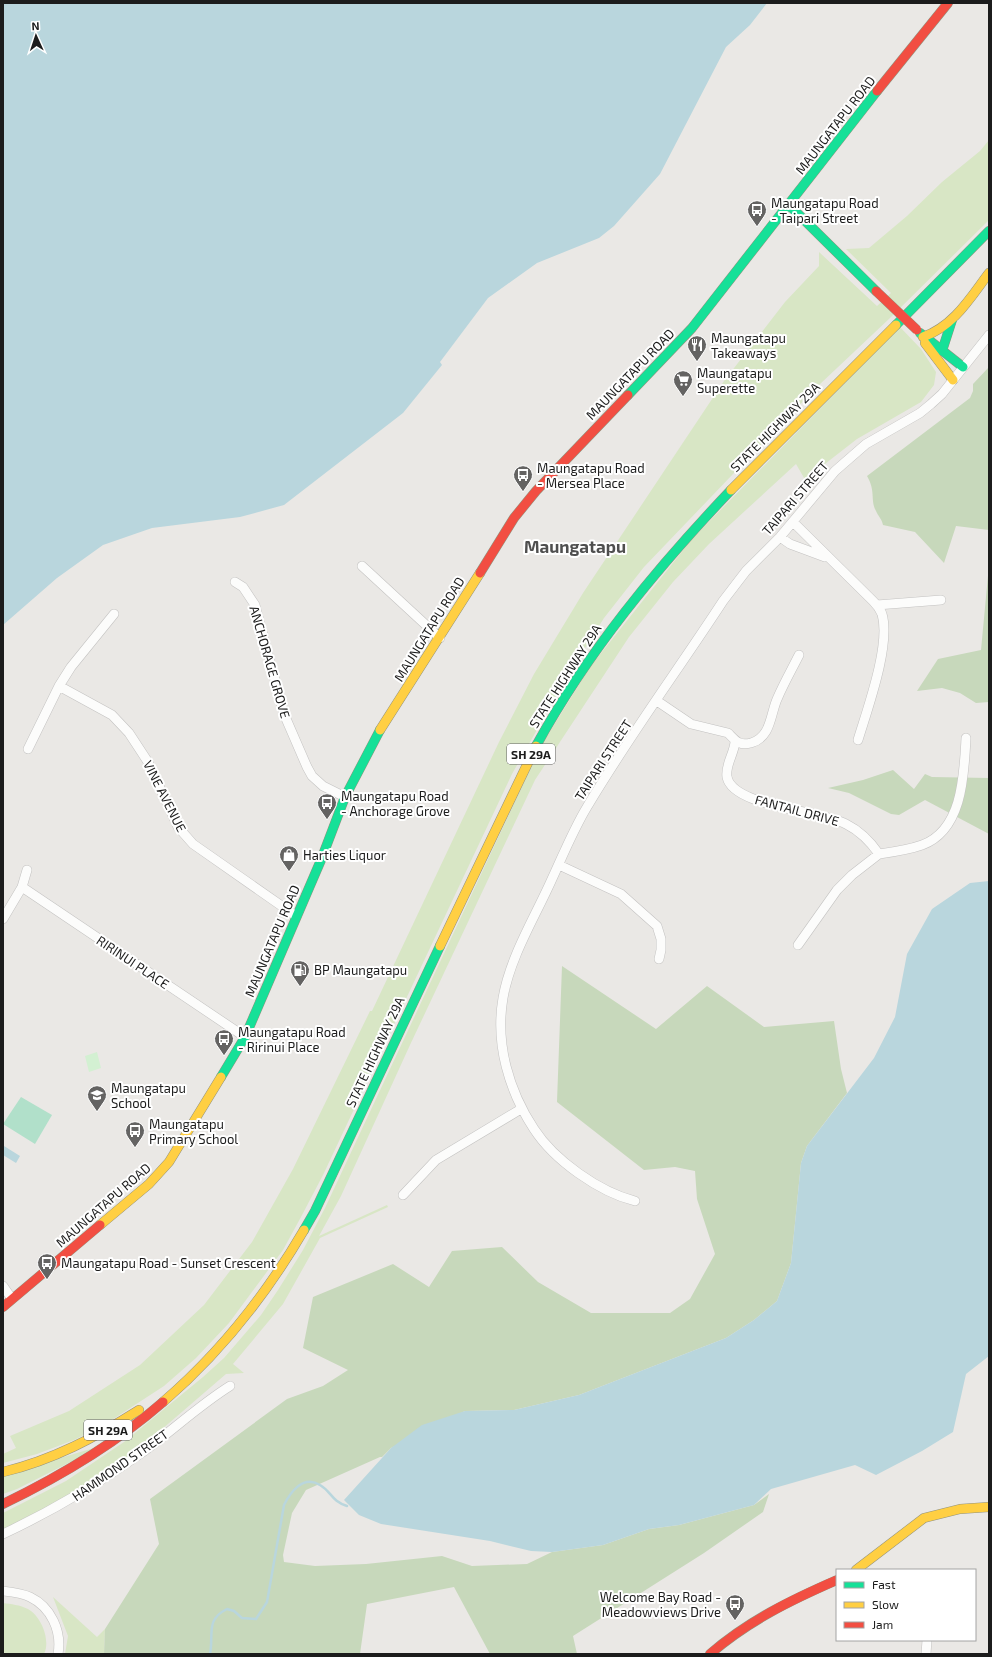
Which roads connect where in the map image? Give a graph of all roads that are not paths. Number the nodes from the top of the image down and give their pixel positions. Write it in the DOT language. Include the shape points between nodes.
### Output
graph roads {
  1 [pos="948,3"];
  2 [pos="789,205"];
  3 [pos="989,231"];
  4 [pos="989,273"];
  5 [pos="953,318"];
  6 [pos="920,333"];
  7 [pos="989,335"];
  8 [pos="942,350"];
  9 [pos="963,368"];
  10 [pos="953,380"];
  11 [pos="793,522"];
  12 [pos="780,537"];
  13 [pos="829,559"];
  14 [pos="362,566"];
  15 [pos="235,582"];
  16 [pos="941,600"];
  17 [pos="877,605"];
  18 [pos="114,614"];
  19 [pos="440,638"];
  20 [pos="799,655"];
  21 [pos="59,686"];
  22 [pos="657,701"];
  23 [pos="966,738"];
  24 [pos="858,740"];
  25 [pos="735,742"];
  26 [pos="28,749"];
  27 [pos="346,797"];
  28 [pos="879,854"];
  29 [pos="559,864"];
  30 [pos="27,870"];
  31 [pos="22,887"];
  32 [pos="296,916"];
  33 [pos="3,919"];
  34 [pos="798,945"];
  35 [pos="659,959"];
  36 [pos="245,1037"];
  37 [pos="521,1108"];
  38 [pos="403,1195"];
  39 [pos="635,1201"];
  40 [pos="3,1286"];
  41 [pos="12,1299"];
  42 [pos="3,1307"];
  43 [pos="202,1366"];
  44 [pos="230,1386"];
  45 [pos="3,1472"];
  46 [pos="3,1504"];
  47 [pos="989,1507"];
  48 [pos="3,1534"];
  49 [pos="857,1569"];
  50 [pos="836,1580"];
  51 [pos="3,1591"];
  52 [pos="926,1641"];
  53 [pos="58,1654"];
  54 [pos="710,1654"];
  55 [pos="926,1654"];
  1 -- 2 [label="main road, MAUNGATAPU ROAD"];
  2 -- 6 [label="main road, bridge"];
  2 -- 19 [label="main road, MAUNGATAPU ROAD" via="692,328 521,509"];
  3 -- 43 [label="main road, STATE HIGHWAY 29A / SH 29A" via="704,518 650,579 600,645 554,714 533,751 303,1234 250,1313"];
  4 -- 5 [label="main road"];
  5 -- 6 [label="main road" via="931,335"];
  5 -- 8 [label="main road"];
  6 -- 8 [label="main road"];
  6 -- 10 [label="main road"];
  7 -- 9 [label="street, TAIPARI STREET"];
  8 -- 9 [label="main road"];
  9 -- 10 [label="street, TAIPARI STREET"];
  10 -- 11 [label="street, TAIPARI STREET" via="942,394 920,413 853,454 817,490"];
  11 -- 12 [label="street, TAIPARI STREET"];
  11 -- 13 [label="street"];
  12 -- 13 [label="street" via="790,544"];
  12 -- 22 [label="street, TAIPARI STREET" via="746,572 723,602"];
  13 -- 17 [label="street"];
  14 -- 19 [label="street"];
  15 -- 27 [label="street, ANCHORAGE GROVE" via="243,587 255,605 284,714 307,768 323,786"];
  16 -- 17 [label="street"];
  17 -- 24 [label="street" via="883,619 882,644 875,688"];
  18 -- 21 [label="street" via="83,650"];
  19 -- 27 [label="main road, MAUNGATAPU ROAD" via="377,735"];
  20 -- 25 [label="street" via="778,696 768,726 759,740 744,744"];
  21 -- 26 [label="street"];
  21 -- 32 [label="street, VINE AVENUE" via="112,715 129,733 151,768 178,827 193,844"];
  22 -- 25 [label="street" via="691,724 728,733"];
  22 -- 29 [label="street, TAIPARI STREET" via="586,808"];
  23 -- 28 [label="street" via="963,782 950,822 938,835 922,845"];
  25 -- 28 [label="street, FANTAIL DRIVE" via="727,769 733,789 756,800 845,823 870,841"];
  27 -- 32 [label="main road, MAUNGATAPU ROAD"];
  28 -- 34 [label="street" via="852,875 838,890"];
  29 -- 35 [label="street" via="621,894 657,926 662,950"];
  29 -- 37 [label="street, TAIPARI STREET" via="516,956 502,999 505,1064"];
  30 -- 31 [label="street"];
  31 -- 33 [label="street"];
  31 -- 36 [label="street, RIRINUI PLACE"];
  32 -- 36 [label="main road, MAUNGATAPU ROAD"];
  36 -- 41 [label="main road, MAUNGATAPU ROAD" via="161,1172"];
  37 -- 38 [label="street" via="436,1160"];
  37 -- 39 [label="street, TAIPARI STREET" via="552,1152 618,1197"];
  40 -- 41 [label="street"];
  41 -- 42 [label="main road, MAUNGATAPU ROAD"];
  43 -- 45 [label="main road, STATE HIGHWAY 29A / SH 29A" via="101,1434 55,1456"];
  43 -- 46 [label="main road, STATE HIGHWAY 29A / SH 29A" via="167,1401 98,1453 56,1479"];
  44 -- 48 [label="street, HAMMOND STREET" via="206,1401 142,1453 92,1487 40,1517"];
  47 -- 49 [label="main road" via="960,1508 924,1518"];
  50 -- 54 [label="main road" via="749,1624"];
  51 -- 53 [label="street" via="31,1598 46,1610 57,1629"];
  52 -- 55 [label="street"];
}
